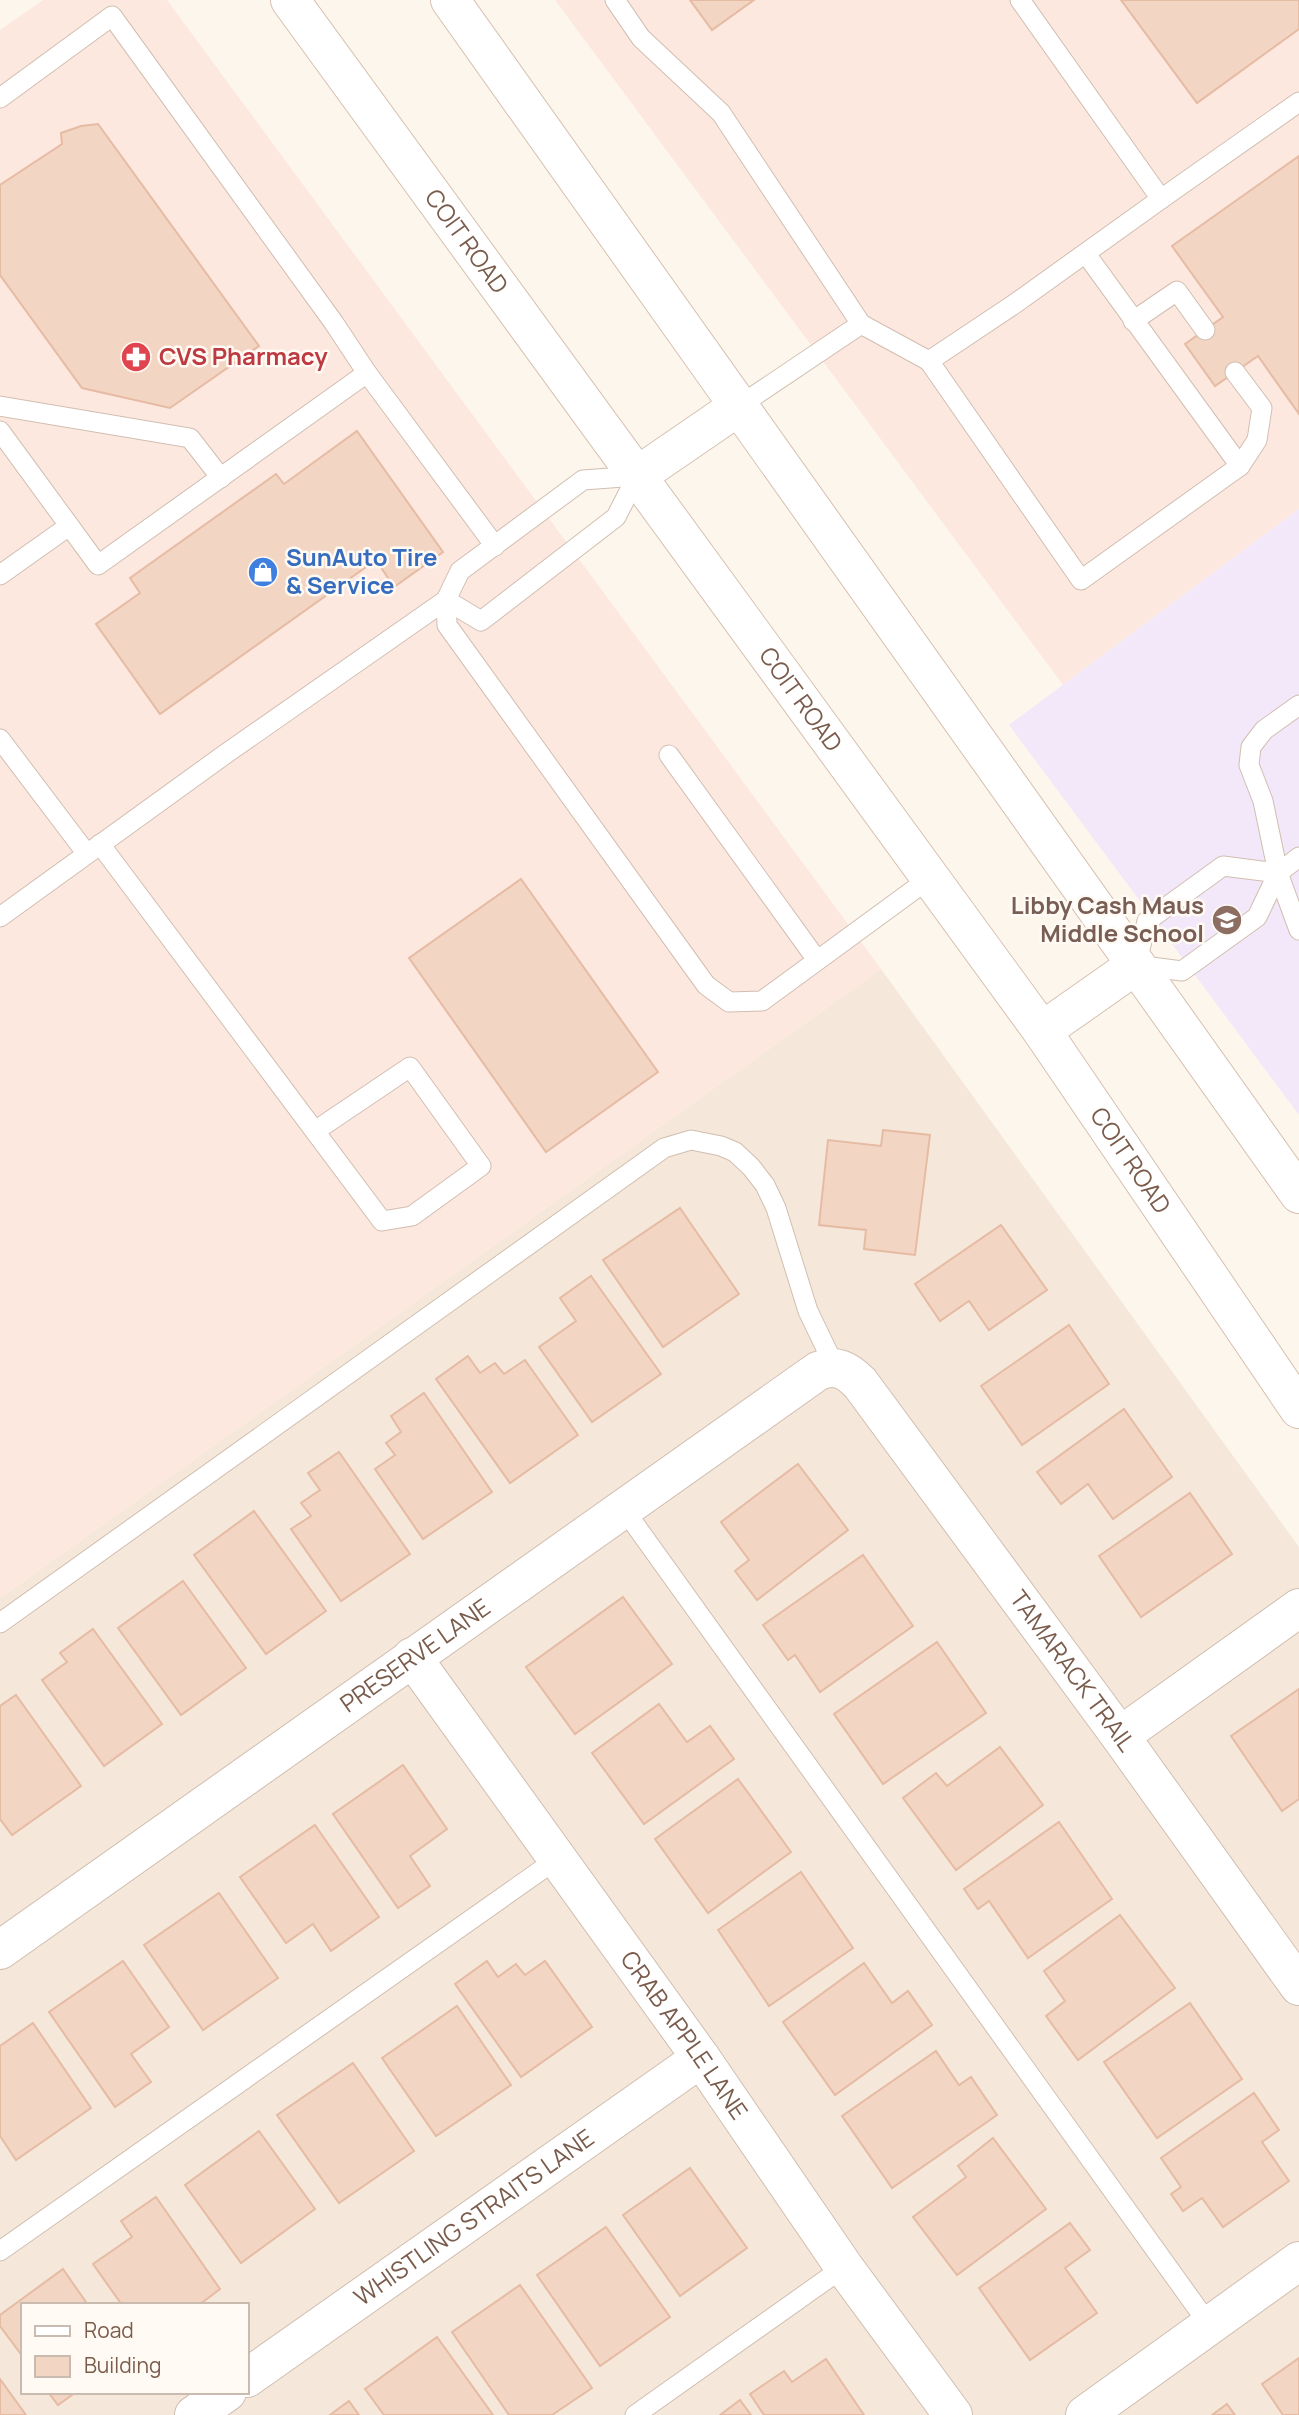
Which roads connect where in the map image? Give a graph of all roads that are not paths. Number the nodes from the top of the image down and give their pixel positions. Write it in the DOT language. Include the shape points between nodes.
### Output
graph roads {
  1 [pos="290,0"];
  2 [pos="450,0"];
  3 [pos="615,0"];
  4 [pos="1020,0"];
  5 [pos="0,98"];
  6 [pos="1299,102"];
  7 [pos="1161,199"];
  8 [pos="1086,254"];
  9 [pos="1133,321"];
  10 [pos="861,324"];
  11 [pos="1205,330"];
  12 [pos="929,361"];
  13 [pos="1235,372"];
  14 [pos="368,373"];
  15 [pos="0,406"];
  16 [pos="740,406"];
  17 [pos="0,431"];
  18 [pos="7,453"];
  19 [pos="1240,466"];
  20 [pos="637,476"];
  21 [pos="221,478"];
  22 [pos="69,526"];
  23 [pos="495,546"];
  24 [pos="0,576"];
  25 [pos="446,600"];
  26 [pos="1299,705"];
  27 [pos="0,739"];
  28 [pos="669,755"];
  29 [pos="94,849"];
  30 [pos="1299,857"];
  31 [pos="1278,873"];
  32 [pos="930,878"];
  33 [pos="0,917"];
  34 [pos="1299,930"];
  35 [pos="817,960"];
  36 [pos="1136,965"];
  37 [pos="1042,1031"];
  38 [pos="315,1131"];
  39 [pos="1299,1194"];
  40 [pos="835,1367"];
  41 [pos="1299,1409"];
  42 [pos="624,1508"];
  43 [pos="1299,1608"];
  44 [pos="0,1623"];
  45 [pos="412,1657"];
  46 [pos="1120,1736"];
  47 [pos="557,1858"];
  48 [pos="0,1950"];
  49 [pos="1299,1986"];
  50 [pos="701,2058"];
  51 [pos="0,2251"];
  52 [pos="1299,2261"];
  53 [pos="844,2267"];
  54 [pos="1210,2326"];
  55 [pos="248,2377"];
  56 [pos="224,2394"];
  57 [pos="194,2415"];
  58 [pos="635,2415"];
  59 [pos="953,2415"];
  60 [pos="1085,2415"];
  1 -- 20 [label="street, COIT ROAD"];
  2 -- 16 [label="street"];
  3 -- 10 [label="lane" via="641,38 721,113"];
  4 -- 7 [label="lane"];
  5 -- 14 [label="lane" via="113,16"];
  6 -- 7 [label="lane"];
  7 -- 8 [label="lane"];
  8 -- 9 [label="lane"];
  8 -- 12 [label="lane"];
  9 -- 11 [label="lane" via="1177,290"];
  9 -- 19 [label="lane"];
  10 -- 12 [label="lane"];
  10 -- 16 [label="lane"];
  12 -- 19 [label="lane" via="1080,580"];
  13 -- 19 [label="lane" via="1262,408 1257,440"];
  14 -- 21 [label="lane"];
  14 -- 23 [label="lane"];
  15 -- 21 [label="lane" via="190,438"];
  16 -- 20 [label="street"];
  16 -- 36 [label="street"];
  17 -- 18 [label="lane"];
  18 -- 22 [label="lane"];
  20 -- 23 [label="lane" via="583,480"];
  20 -- 25 [label="lane" via="617,517 481,621"];
  20 -- 32 [label="street, COIT ROAD"];
  21 -- 22 [label="lane" via="98,565"];
  22 -- 24 [label="lane"];
  23 -- 25 [label="lane" via="460,571"];
  25 -- 29 [label="lane"];
  25 -- 35 [label="lane" via="447,625 706,985 729,1002 762,1001"];
  26 -- 31 [label="lane" via="1264,730 1251,747 1250,765 1263,801"];
  27 -- 29 [label="lane"];
  28 -- 35 [label="lane"];
  29 -- 33 [label="lane"];
  29 -- 38 [label="lane"];
  30 -- 31 [label="lane"];
  31 -- 34 [label="lane"];
  31 -- 36 [label="lane" via="1257,917 1182,971"];
  31 -- 36 [label="lane" via="1223,866 1147,921"];
  32 -- 35 [label="lane"];
  32 -- 37 [label="street, COIT ROAD"];
  36 -- 37 [label="street"];
  36 -- 39 [label="street"];
  37 -- 41 [label="street, COIT ROAD"];
  38 -- 38 [label="lane" via="382,1221 412,1216 481,1166 410,1068"];
  40 -- 42 [label="street, PRESERVE LANE" via="818,1371"];
  40 -- 44 [label="lane" via="808,1311 776,1208 751,1167 735,1152 691,1140 664,1148"];
  40 -- 46 [label="street, TAMARACK TRAIL" via="860,1383"];
  42 -- 45 [label="street, PRESERVE LANE"];
  42 -- 54 [label="lane"];
  43 -- 46 [label="street"];
  45 -- 47 [label="street, CRAB APPLE LANE"];
  45 -- 48 [label="street, PRESERVE LANE"];
  46 -- 49 [label="street, TAMARACK TRAIL"];
  47 -- 50 [label="street, CRAB APPLE LANE"];
  47 -- 51 [label="lane"];
  50 -- 53 [label="street, CRAB APPLE LANE"];
  50 -- 55 [label="street, WHISTLING STRAITS LANE"];
  52 -- 54 [label="street"];
  53 -- 58 [label="lane"];
  53 -- 59 [label="street, CRAB APPLE LANE"];
  54 -- 60 [label="street"];
  56 -- 57 [label="street"];
}
